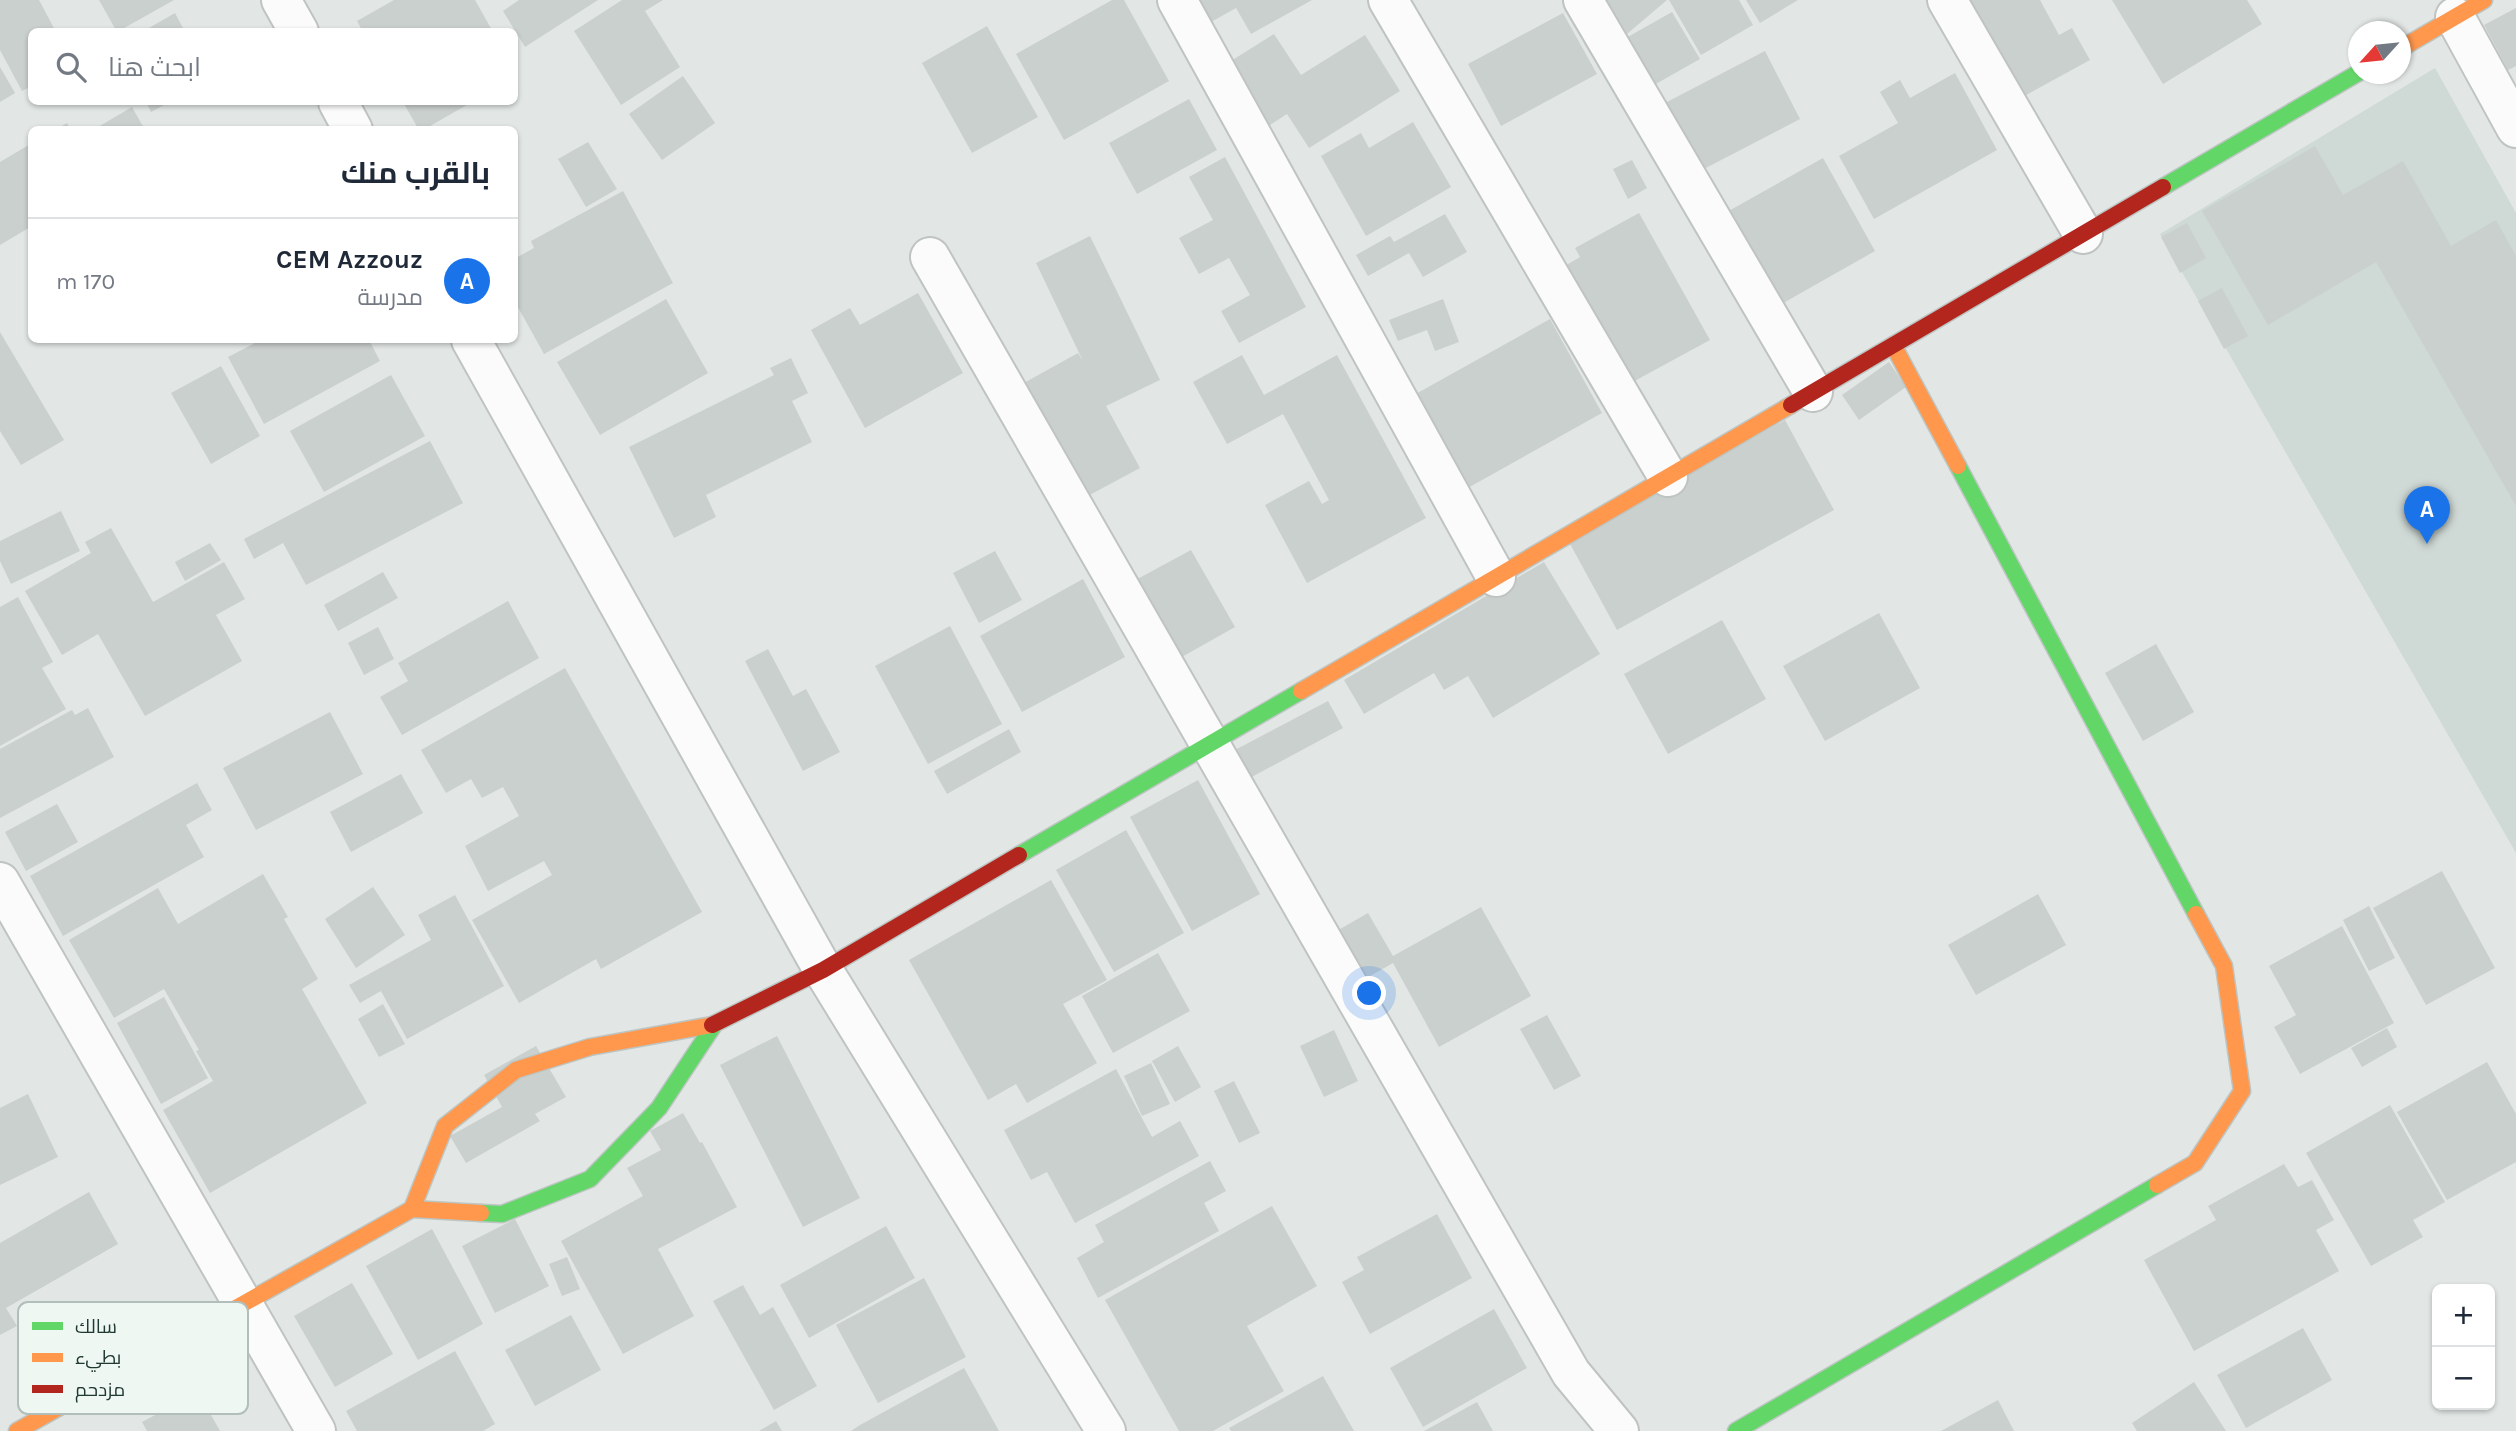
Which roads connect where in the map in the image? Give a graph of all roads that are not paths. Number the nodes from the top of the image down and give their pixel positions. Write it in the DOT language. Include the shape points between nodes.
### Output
graph roads {
  1 [pos="281,0"];
  2 [pos="1177,0"];
  3 [pos="1388,0"];
  4 [pos="1583,0"];
  5 [pos="1947,0"];
  6 [pos="2469,8"];
  7 [pos="297,28"];
  8 [pos="2411,42"];
  9 [pos="2348,79"];
  10 [pos="340,105"];
  11 [pos="352,126"];
  12 [pos="2516,128"];
  13 [pos="2082,234"];
  14 [pos="930,257"];
  15 [pos="473,343"];
  16 [pos="1893,345"];
  17 [pos="1813,392"];
  18 [pos="1668,477"];
  19 [pos="1496,578"];
  20 [pos="1210,745"];
  21 [pos="0,882"];
  22 [pos="823,970"];
  23 [pos="714,1025"];
  24 [pos="412,1209"];
  25 [pos="241,1302"];
  26 [pos="248,1302"];
  27 [pos="248,1314"];
  28 [pos="47,1414"];
  29 [pos="17,1431"];
  30 [pos="316,1431"];
  31 [pos="1106,1431"];
  32 [pos="1619,1431"];
  33 [pos="1736,1431"];
  1 -- 7 [label="street"];
  2 -- 19 [label="street"];
  3 -- 18 [label="street"];
  4 -- 17 [label="street"];
  5 -- 13 [label="street"];
  6 -- 8 [label="street"];
  6 -- 12 [label="street"];
  9 -- 13 [label="street"];
  10 -- 11 [label="street"];
  13 -- 16 [label="street"];
  14 -- 20 [label="street"];
  15 -- 22 [label="street"];
  16 -- 17 [label="street"];
  16 -- 33 [label="street" via="2224,966 2242,1091 2194,1163"];
  17 -- 18 [label="street"];
  18 -- 19 [label="street"];
  19 -- 20 [label="street"];
  20 -- 22 [label="street"];
  20 -- 32 [label="street" via="1571,1373"];
  21 -- 25 [label="street"];
  22 -- 23 [label="street"];
  22 -- 31 [label="street"];
  23 -- 24 [label="street" via="590,1046 516,1070 446,1126"];
  23 -- 24 [label="street" via="659,1108 590,1179 502,1214"];
  24 -- 26 [label="street"];
  27 -- 30 [label="street"];
  28 -- 29 [label="street"];
}
